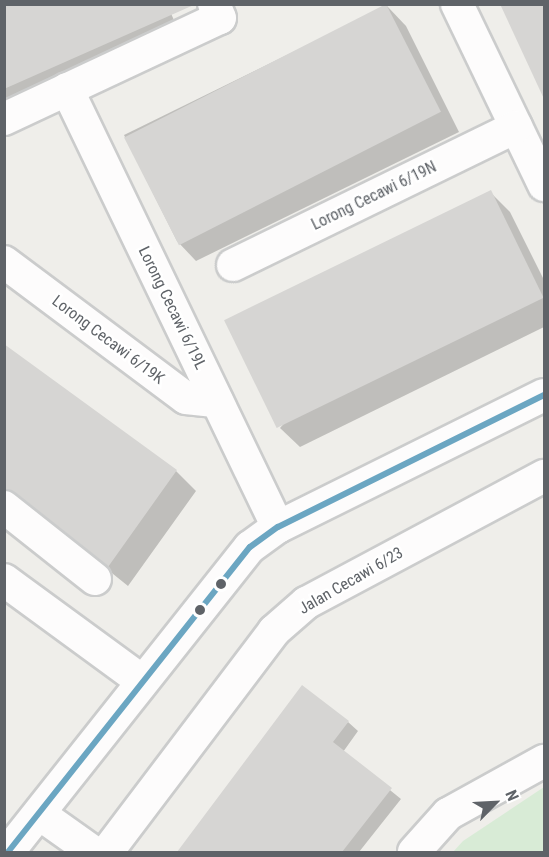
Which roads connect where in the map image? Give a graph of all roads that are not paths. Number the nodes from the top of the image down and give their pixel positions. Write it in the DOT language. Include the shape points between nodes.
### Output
graph roads {
  1 [pos="214,4"];
  2 [pos="457,4"];
  3 [pos="67,89"];
  4 [pos="4,119"];
  5 [pos="516,127"];
  6 [pos="544,184"];
  7 [pos="4,262"];
  8 [pos="233,265"];
  9 [pos="544,395"];
  10 [pos="217,401"];
  11 [pos="544,476"];
  12 [pos="4,507"];
  13 [pos="278,527"];
  14 [pos="95,579"];
  15 [pos="4,580"];
  16 [pos="142,681"];
  17 [pos="544,761"];
  18 [pos="41,814"];
  19 [pos="8,852"];
  20 [pos="93,852"];
  21 [pos="107,852"];
  22 [pos="414,852"];
  1 -- 3 [label="street" via="220,18"];
  2 -- 5 [label="street"];
  3 -- 4 [label="street"];
  3 -- 10 [label="street, Lorong Cecawi 6/19L"];
  5 -- 6 [label="street"];
  5 -- 8 [label="street, Lorong Cecawi 6/19N"];
  7 -- 10 [label="street, Lorong Cecawi 6/19K" via="186,398"];
  9 -- 13 [label="street"];
  10 -- 13 [label="street, Lorong Cecawi 6/19L"];
  11 -- 21 [label="street, Jalan Cecawi 6/23" via="306,603 274,630"];
  12 -- 14 [label="street"];
  13 -- 16 [label="street" via="250,547"];
  15 -- 16 [label="street"];
  16 -- 18 [label="street"];
  17 -- 22 [label="street" via="448,814"];
  18 -- 19 [label="street"];
  18 -- 20 [label="street"];
}
